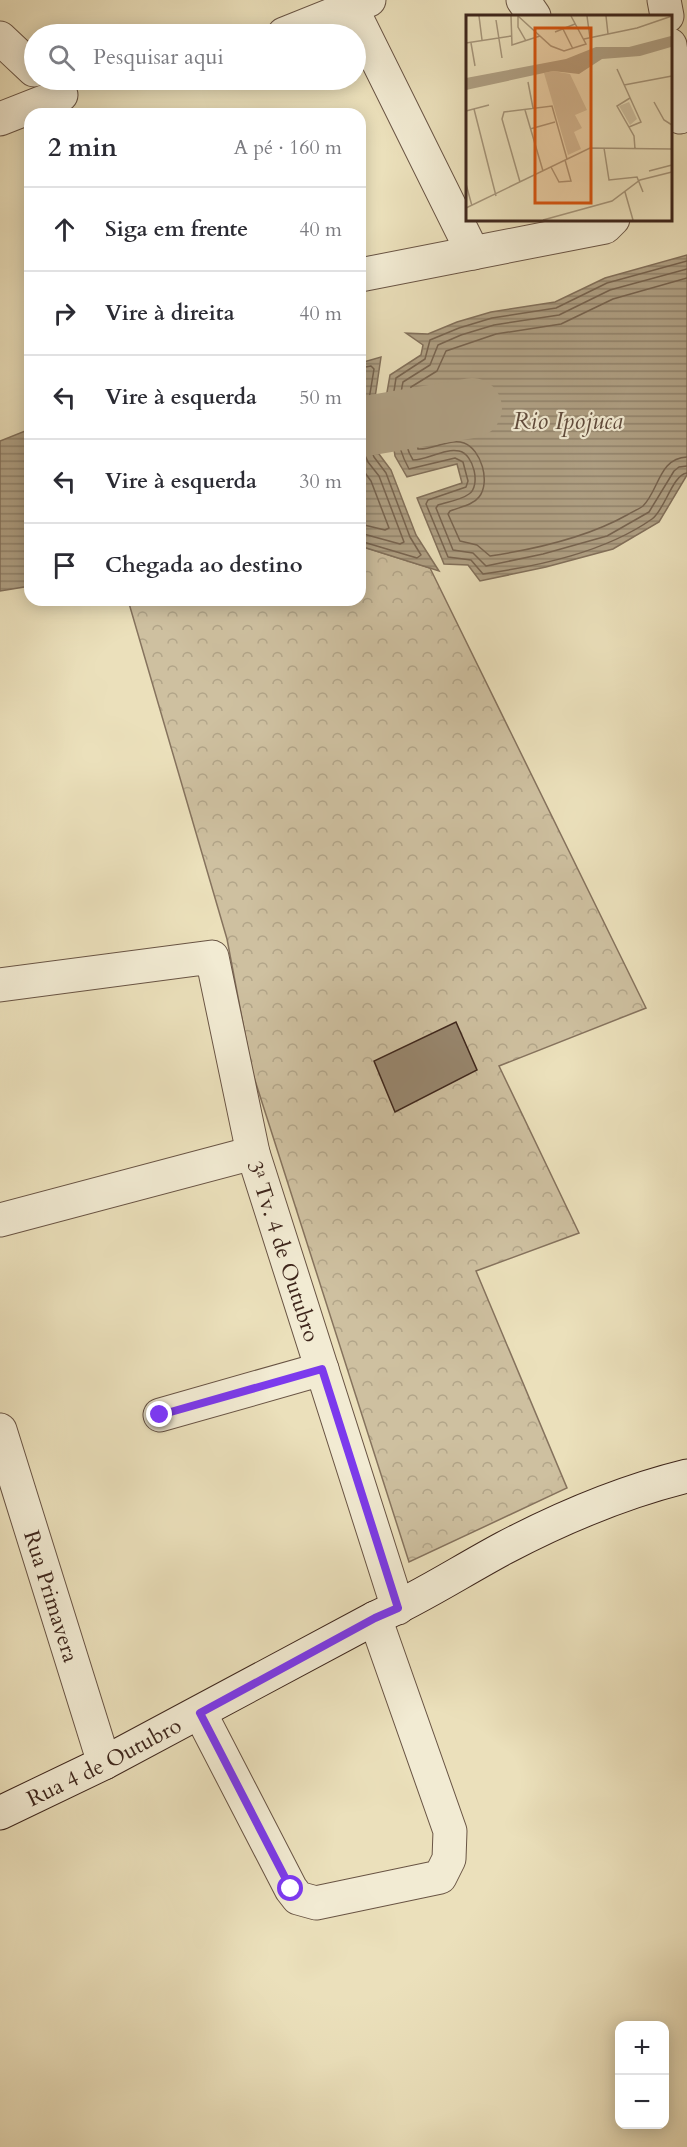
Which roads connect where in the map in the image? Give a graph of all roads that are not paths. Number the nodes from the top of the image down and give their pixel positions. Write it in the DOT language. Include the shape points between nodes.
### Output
graph roads {
  1 [pos="523,0"];
  2 [pos="664,0"];
  3 [pos="360,4"];
  4 [pos="533,15"];
  5 [pos="667,15"];
  6 [pos="309,24"];
  7 [pos="0,38"];
  8 [pos="24,61"];
  9 [pos="672,61"];
  10 [pos="62,96"];
  11 [pos="30,108"];
  12 [pos="24,110"];
  13 [pos="679,117"];
  14 [pos="0,119"];
  15 [pos="609,223"];
  16 [pos="473,253"];
  17 [pos="366,275"];
  18 [pos="0,986"];
  19 [pos="253,1153"];
  20 [pos="0,1220"];
  21 [pos="322,1369"];
  22 [pos="160,1415"];
  23 [pos="0,1430"];
  24 [pos="687,1476"];
  25 [pos="387,1613"];
  26 [pos="200,1713"];
  27 [pos="104,1763"];
  28 [pos="0,1813"];
  1 -- 4 [label="street"];
  2 -- 5 [label="street"];
  3 -- 6 [label="street"];
  3 -- 16 [label="street"];
  7 -- 8 [label="street"];
  9 -- 13 [label="street"];
  10 -- 11 [label="street"];
  12 -- 14 [label="street"];
  15 -- 16 [label="street"];
  16 -- 17 [label="street"];
  18 -- 19 [label="street, 3ª Tv. 4 de Outubro" via="212,957"];
  19 -- 20 [label="street"];
  19 -- 21 [label="street, 3ª Tv. 4 de Outubro"];
  21 -- 22 [label="street"];
  21 -- 25 [label="street, 3ª Tv. 4 de Outubro"];
  23 -- 27 [label="street, Rua Primavera"];
  24 -- 25 [label="street, Rua 4 de Outubro" via="605,1500 559,1520"];
  25 -- 26 [label="street, Rua 4 de Outubro"];
  25 -- 26 [label="street, 3ª Tv. 4 de Outubro" via="450,1831 449,1858 440,1877 316,1903 298,1898"];
  26 -- 27 [label="street, Rua 4 de Outubro"];
  27 -- 28 [label="street, Rua 4 de Outubro"];
}
